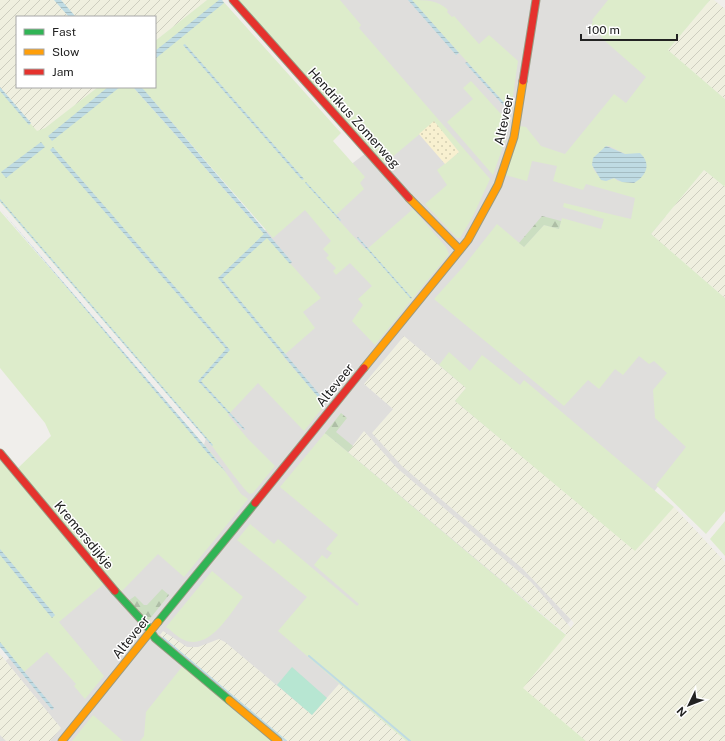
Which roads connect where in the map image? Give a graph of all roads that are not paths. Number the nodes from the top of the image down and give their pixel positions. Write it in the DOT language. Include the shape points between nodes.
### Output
graph roads {
  1 [pos="233,0"];
  2 [pos="536,0"];
  3 [pos="460,250"];
  4 [pos="0,453"];
  5 [pos="151,631"];
  6 [pos="62,741"];
  7 [pos="278,741"];
  1 -- 3 [label="street, Hendrikus Zomerweg" via="428,219"];
  2 -- 3 [label="street, Alteveer" via="519,117 509,155 491,200 476,228"];
  3 -- 5 [label="street, Alteveer"];
  4 -- 5 [label="street, Kremersdijkje"];
  5 -- 6 [label="street, Alteveer"];
  5 -- 7 [label="street, Kremersdijkje" via="155,638"];
}
